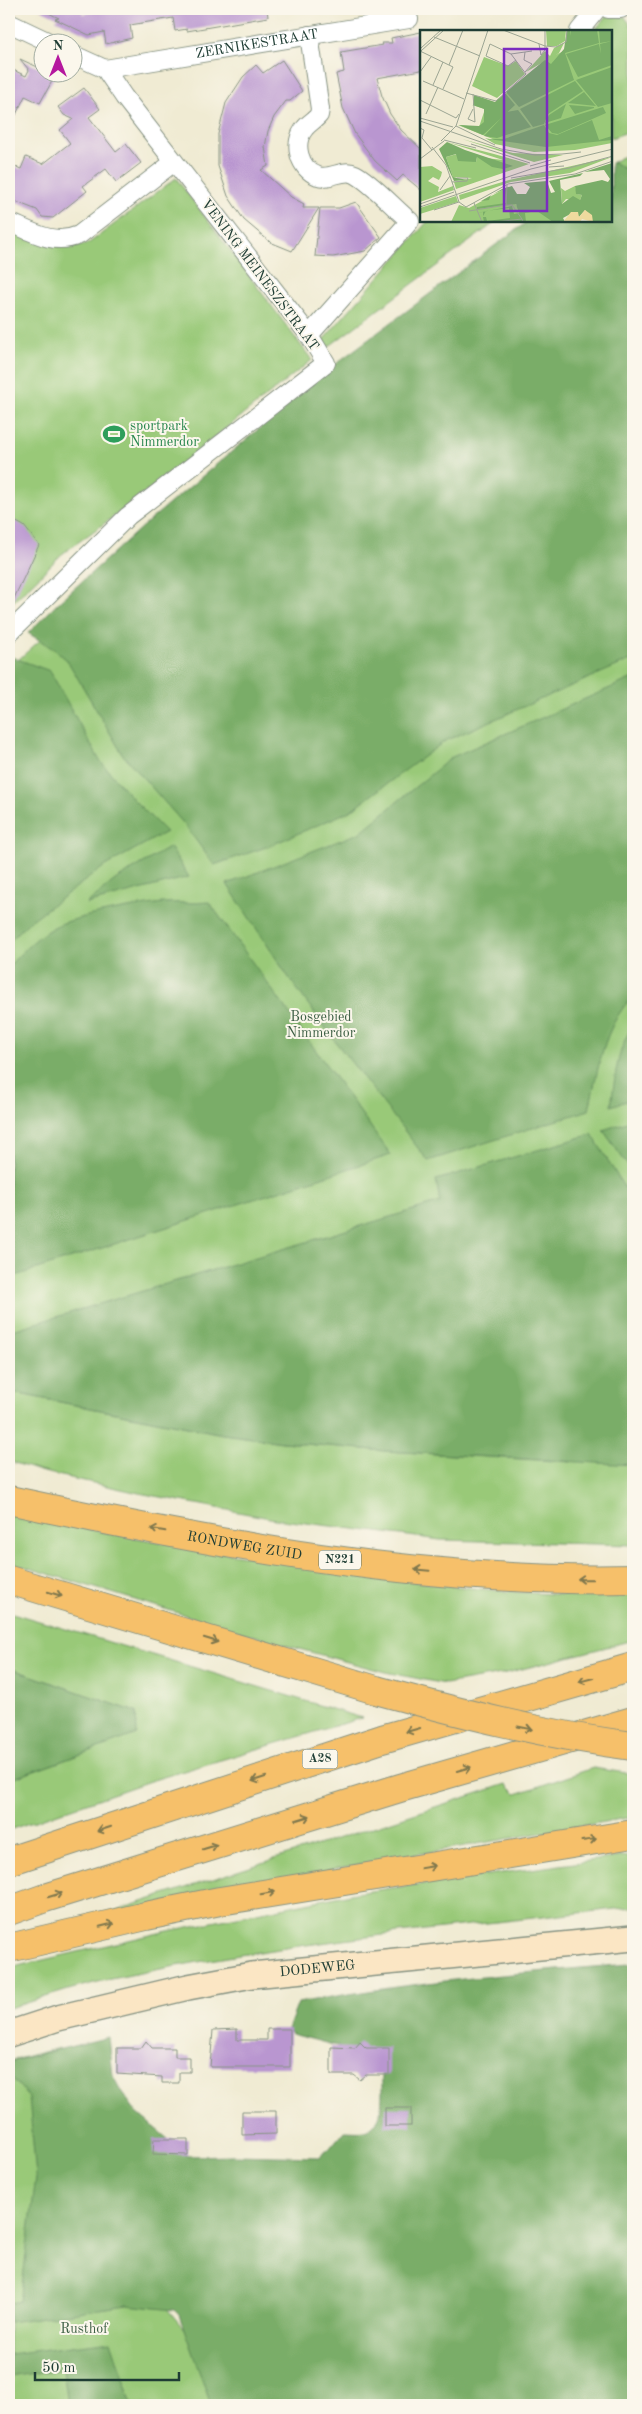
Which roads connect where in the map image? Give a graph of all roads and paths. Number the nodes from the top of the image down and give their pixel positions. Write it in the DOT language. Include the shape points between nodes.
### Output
graph roads {
  1 [pos="597,9"];
  2 [pos="608,9"];
  3 [pos="621,9"];
  4 [pos="409,19"];
  5 [pos="9,23"];
  6 [pos="580,30"];
  7 [pos="32,34"];
  8 [pos="309,36"];
  9 [pos="82,59"];
  10 [pos="105,69"];
  11 [pos="174,162"];
  12 [pos="9,222"];
  13 [pos="309,335"];
  14 [pos="9,633"];
  15 [pos="9,1491"];
  16 [pos="9,1500"];
  17 [pos="50,1509"];
  18 [pos="633,1579"];
  19 [pos="9,1580"];
  20 [pos="633,1667"];
  21 [pos="633,1721"];
  22 [pos="633,1746"];
  23 [pos="633,1834"];
  24 [pos="9,1861"];
  25 [pos="9,1911"];
  26 [pos="633,1938"];
  27 [pos="9,1948"];
  28 [pos="9,2034"];
  1 -- 6 [label="street"];
  2 -- 3 [label="street"];
  4 -- 8 [label="street, ZERNIKESTRAAT"];
  5 -- 7 [label="street"];
  8 -- 10 [label="street, ZERNIKESTRAAT"];
  8 -- 13 [label="street" via="320,109 319,116 304,129 298,142 299,156 306,168 318,176 332,177 345,172 358,176 410,221"];
  9 -- 10 [label="street"];
  10 -- 11 [label="street, VENING MEINESZSTRAAT"];
  11 -- 12 [label="street" via="70,239 47,238"];
  11 -- 13 [label="street, VENING MEINESZSTRAAT"];
  13 -- 14 [label="street, VENING MEINESZSTRAAT" via="326,363 128,516"];
  15 -- 17 [label="main road, N221"];
  16 -- 17 [label="main road, RONDWEG ZUID / N221"];
  18 -- 17 [label="main road, RONDWEG ZUID / N221, one-way" via="523,1577 388,1567 247,1547"];
  19 -- 22 [label="main road, one-way, bridge" via="376,1690 492,1721 583,1740"];
  20 -- 24 [label="main road, A28, one-way" via="382,1739"];
  25 -- 21 [label="main road, one-way" via="400,1788"];
  27 -- 23 [label="main road, one-way" via="220,1901"];
  26 -- 28 [label="street, DODEWEG" via="252,1975 67,2015"];
}
